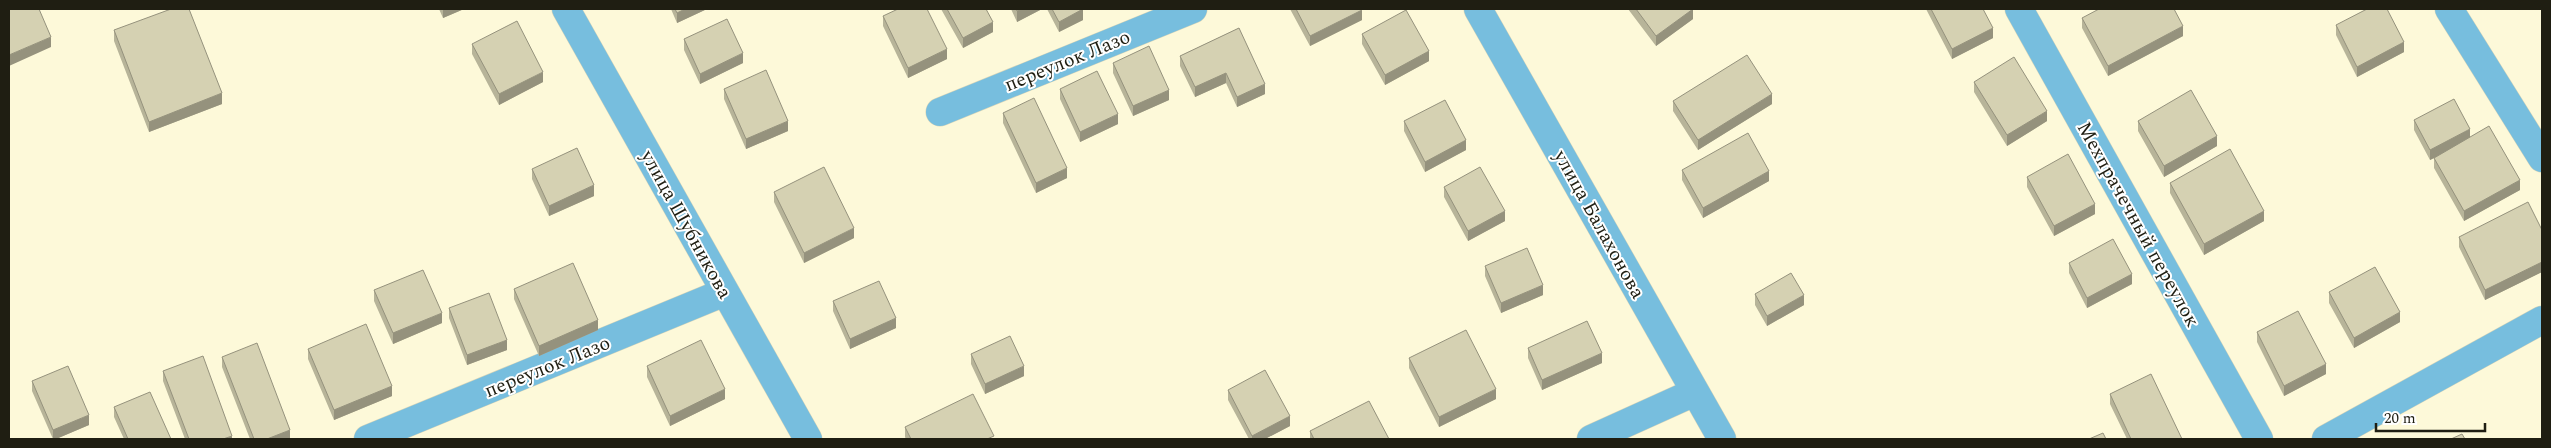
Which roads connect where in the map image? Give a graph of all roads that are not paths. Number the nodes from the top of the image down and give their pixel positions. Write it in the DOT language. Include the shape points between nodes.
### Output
graph roads {
  1 [pos="566,9"];
  2 [pos="1193,9"];
  3 [pos="1478,9"];
  4 [pos="2019,9"];
  5 [pos="2449,9"];
  6 [pos="940,112"];
  7 [pos="2542,158"];
  8 [pos="725,292"];
  9 [pos="2542,320"];
  10 [pos="1695,392"];
  11 [pos="368,439"];
  12 [pos="808,439"];
  13 [pos="1591,439"];
  14 [pos="1722,439"];
  15 [pos="2259,439"];
  16 [pos="2326,439"];
  1 -- 8 [label="street, улица Шубникова"];
  2 -- 6 [label="street, переулок Лазо"];
  3 -- 10 [label="street, улица Балахонова"];
  4 -- 15 [label="street, Мехпрачечный переулок"];
  5 -- 7 [label="street"];
  8 -- 11 [label="street, переулок Лазо"];
  8 -- 12 [label="street, улица Шубникова"];
  9 -- 16 [label="street"];
  10 -- 13 [label="street"];
  10 -- 14 [label="street, улица Балахонова"];
}
